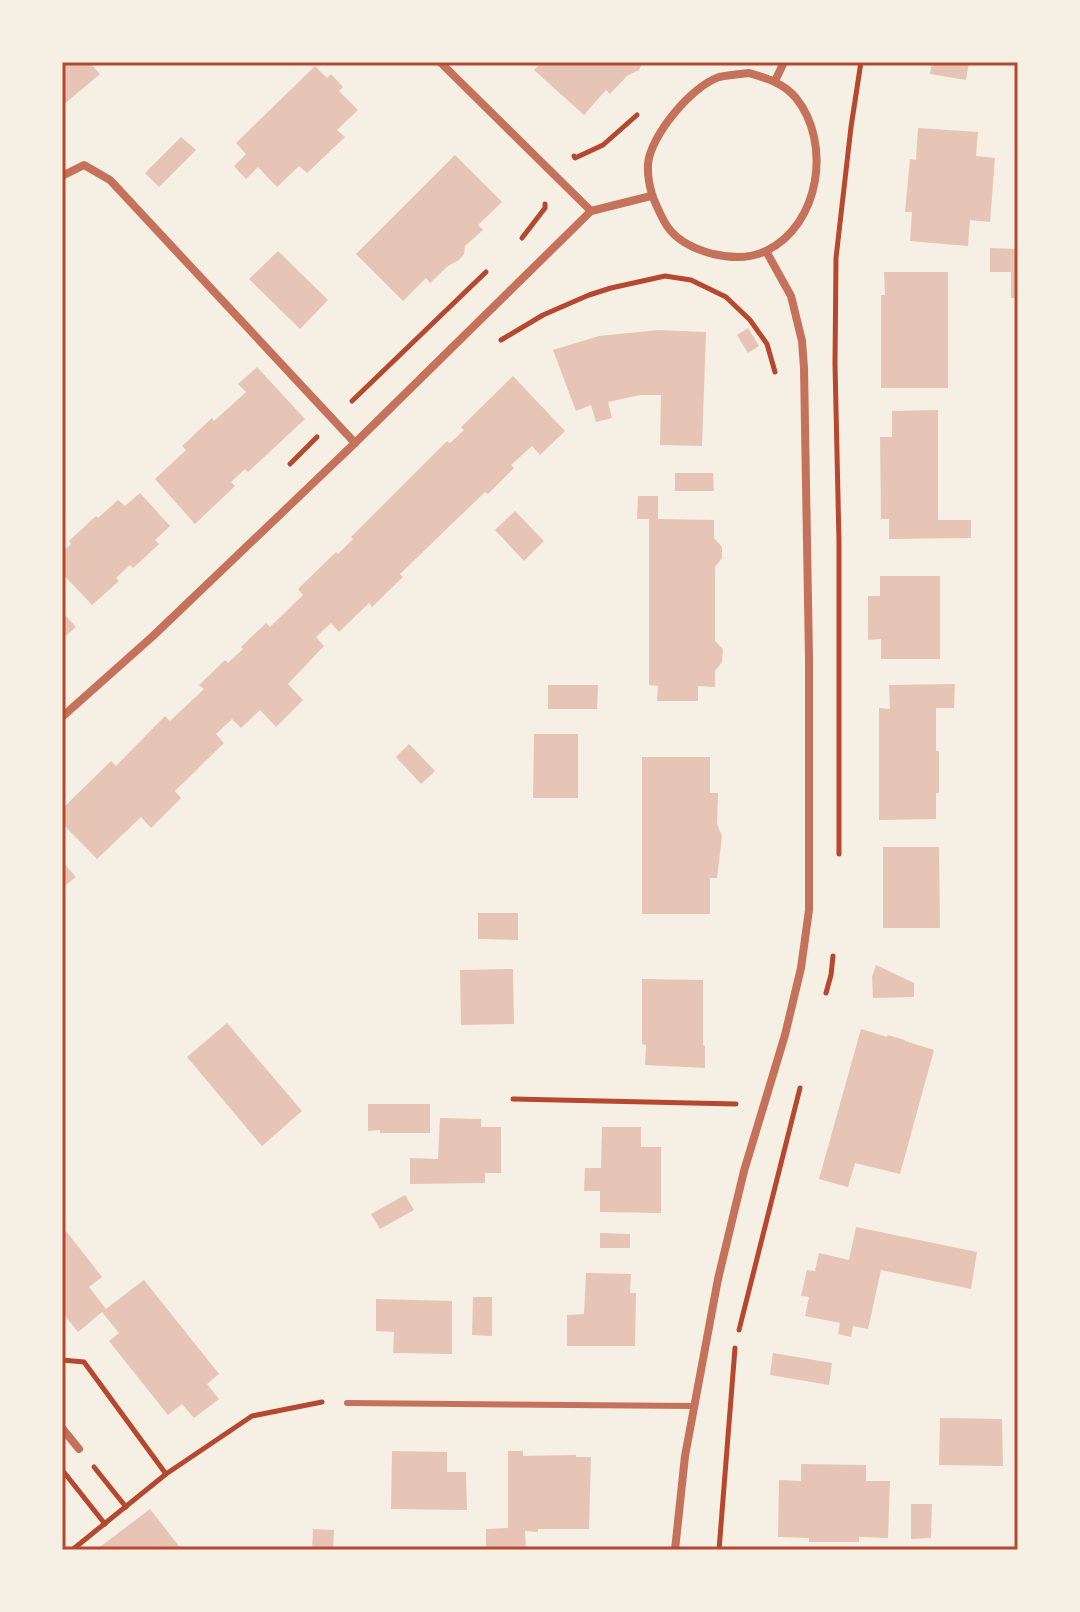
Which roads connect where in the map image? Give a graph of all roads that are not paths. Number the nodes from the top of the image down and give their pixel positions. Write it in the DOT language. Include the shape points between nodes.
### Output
graph roads {
  1 [pos="440,62"];
  2 [pos="784,62"];
  3 [pos="775,81"];
  4 [pos="62,176"];
  5 [pos="651,196"];
  6 [pos="591,211"];
  7 [pos="766,251"];
  8 [pos="355,443"];
  9 [pos="62,717"];
  10 [pos="347,1403"];
  11 [pos="693,1406"];
  12 [pos="62,1428"];
  13 [pos="79,1449"];
  14 [pos="675,1550"];
  1 -- 6 [label="street"];
  2 -- 3 [label="street"];
  3 -- 5 [label="street" via="749,73 718,78 683,104 662,128 648,161"];
  3 -- 7 [label="street" via="806,115 817,160 812,196 799,222"];
  4 -- 8 [label="street" via="84,165 110,180"];
  5 -- 6 [label="street"];
  5 -- 7 [label="street" via="667,227 685,244 728,257"];
  6 -- 8 [label="street"];
  7 -- 11 [label="street" via="791,296 804,368 809,910 801,968 738,1195"];
  8 -- 9 [label="street"];
  10 -- 11 [label="lane"];
  11 -- 14 [label="street"];
  12 -- 13 [label="street"];
}
